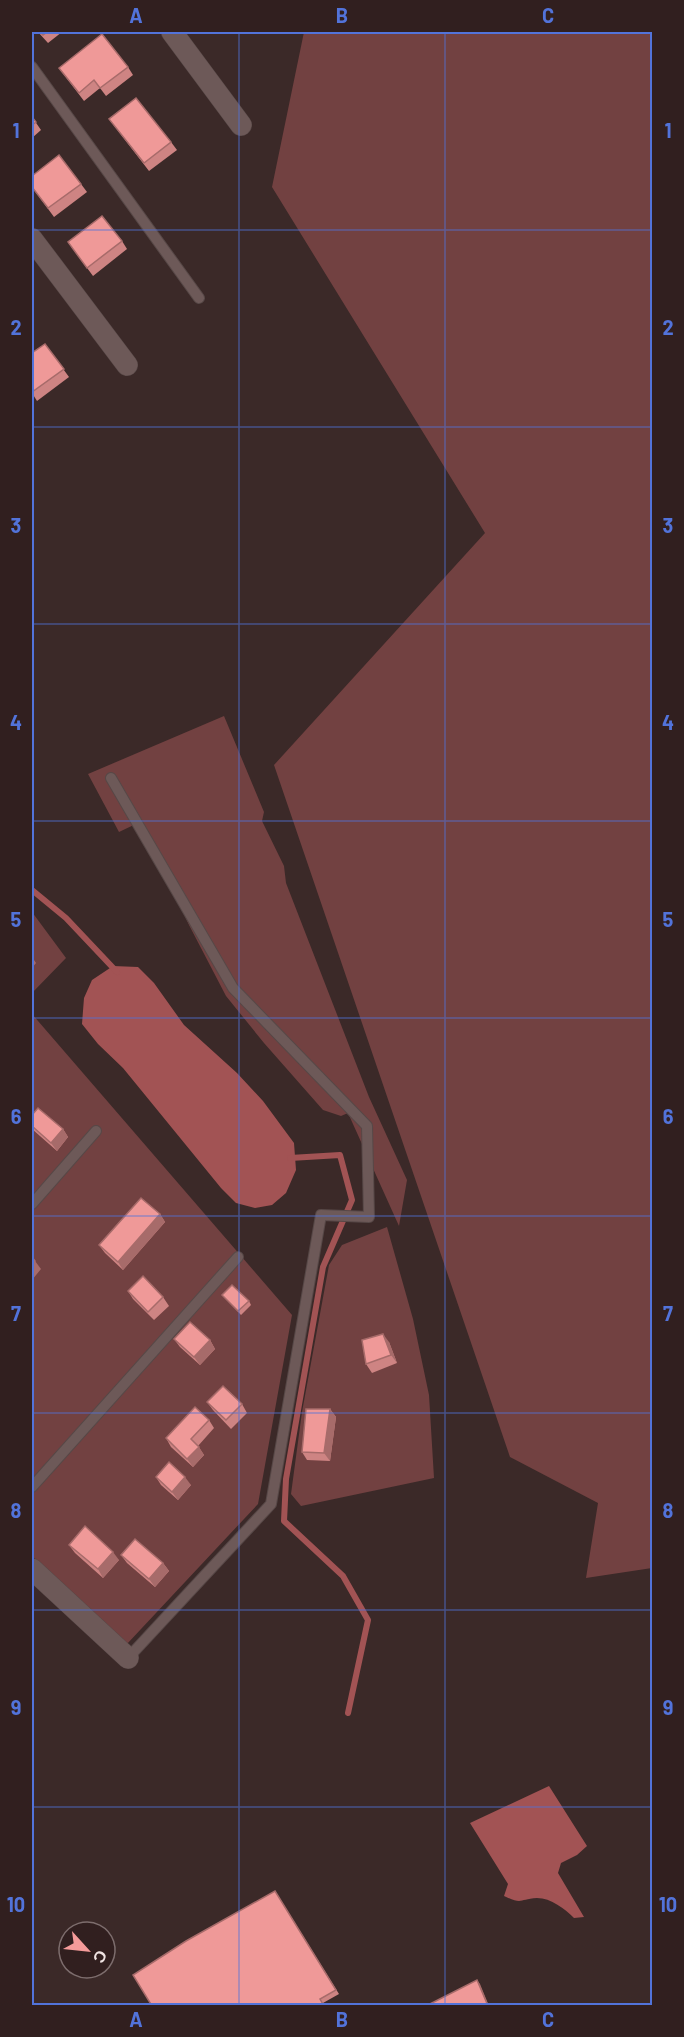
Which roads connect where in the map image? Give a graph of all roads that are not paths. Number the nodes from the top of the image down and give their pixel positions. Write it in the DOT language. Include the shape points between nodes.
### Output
graph roads {
  1 [pos="172,32"];
  2 [pos="32,67"];
  3 [pos="242,125"];
  4 [pos="32,239"];
  5 [pos="199,298"];
  6 [pos="127,365"];
  7 [pos="111,778"];
  8 [pos="96,1131"];
  9 [pos="32,1204"];
  10 [pos="238,1257"];
  11 [pos="32,1487"];
  12 [pos="32,1569"];
  13 [pos="128,1658"];
  1 -- 3 [label="street"];
  2 -- 5 [label="lane"];
  4 -- 6 [label="street"];
  7 -- 13 [label="lane" via="234,988 367,1126 369,1217 321,1215 271,1504"];
  8 -- 9 [label="lane"];
  10 -- 11 [label="lane"];
  12 -- 13 [label="street"];
}
